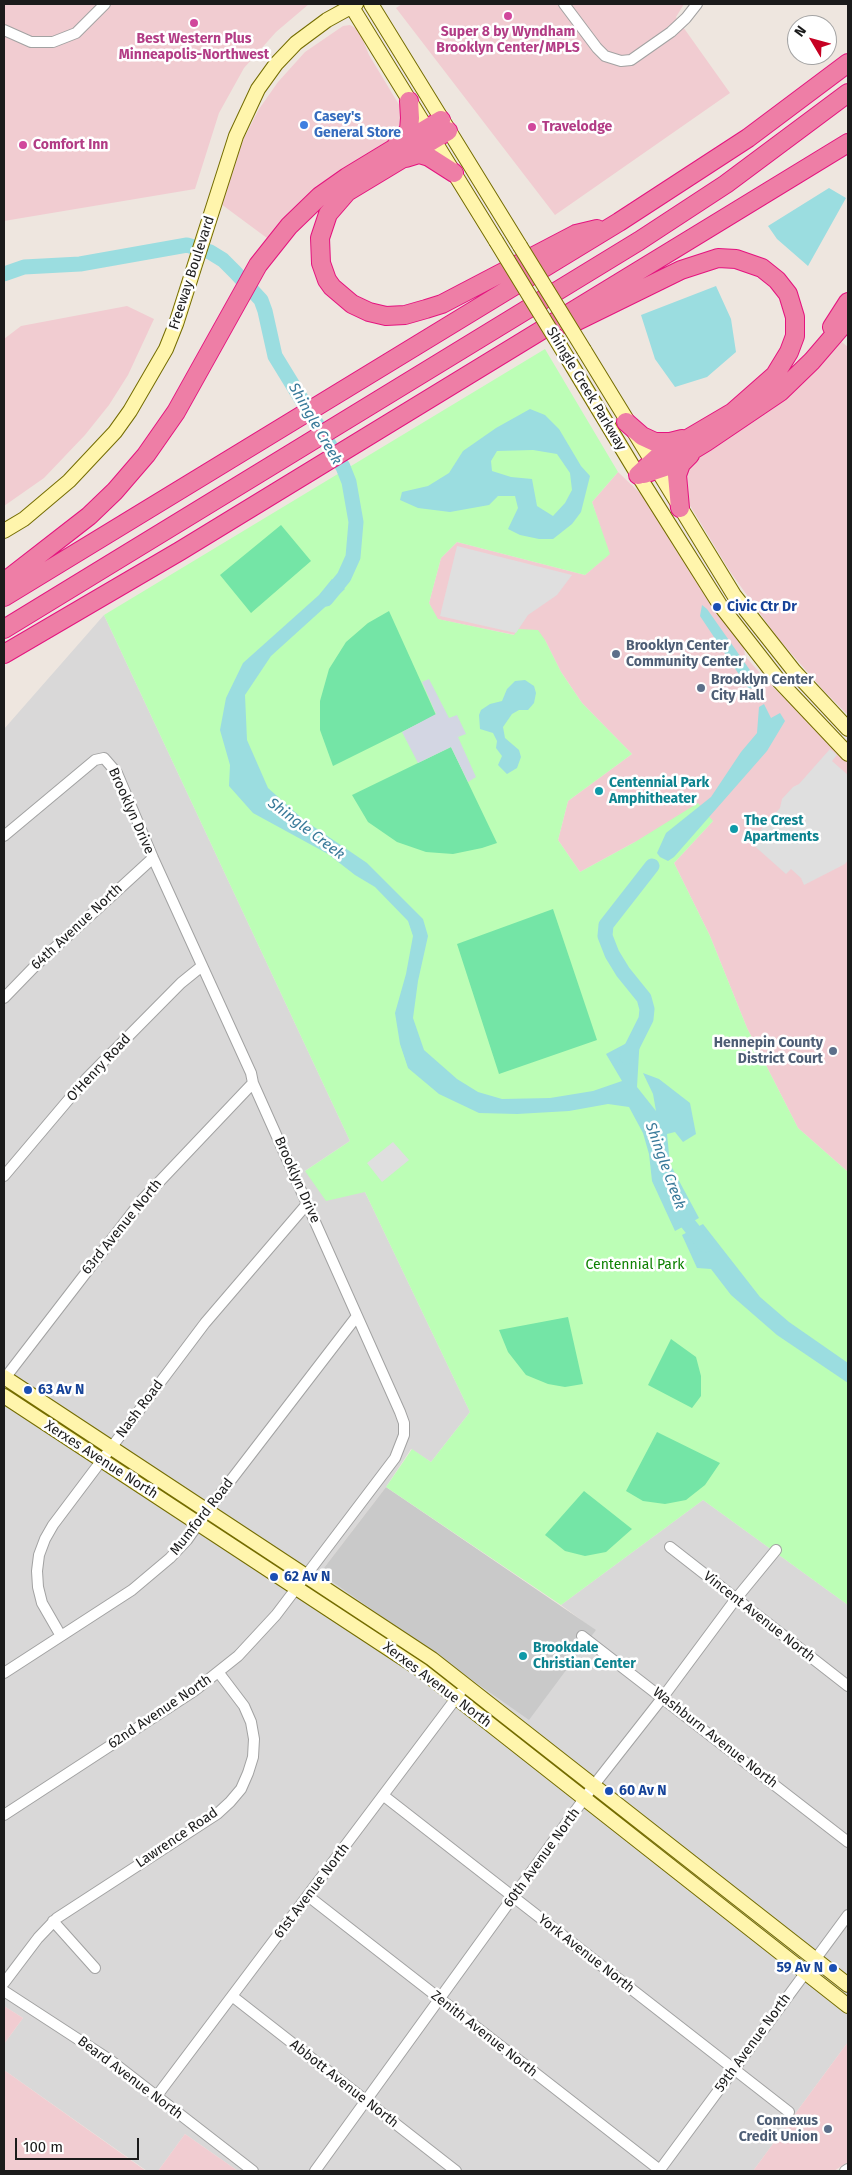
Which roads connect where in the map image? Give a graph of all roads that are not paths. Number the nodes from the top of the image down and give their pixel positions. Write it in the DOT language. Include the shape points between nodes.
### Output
graph roads {
  1 [pos="105,4"];
  2 [pos="371,4"];
  3 [pos="564,4"];
  4 [pos="697,4"];
  5 [pos="353,5"];
  6 [pos="4,30"];
  7 [pos="848,63"];
  8 [pos="848,94"];
  9 [pos="409,100"];
  10 [pos="438,130"];
  11 [pos="848,143"];
  12 [pos="395,155"];
  13 [pos="454,173"];
  14 [pos="619,222"];
  15 [pos="848,302"];
  16 [pos="848,319"];
  17 [pos="544,330"];
  18 [pos="792,382"];
  19 [pos="626,422"];
  20 [pos="708,434"];
  21 [pos="653,466"];
  22 [pos="638,475"];
  23 [pos="680,508"];
  24 [pos="4,531"];
  25 [pos="4,582"];
  26 [pos="4,597"];
  27 [pos="4,629"];
  28 [pos="4,654"];
  29 [pos="848,729"];
  30 [pos="848,754"];
  31 [pos="4,836"];
  32 [pos="153,858"];
  33 [pos="202,966"];
  34 [pos="4,998"];
  35 [pos="253,1083"];
  36 [pos="4,1176"];
  37 [pos="307,1204"];
  38 [pos="357,1316"];
  39 [pos="4,1379"];
  40 [pos="4,1396"];
  41 [pos="112,1447"];
  42 [pos="102,1461"];
  43 [pos="208,1510"];
  44 [pos="199,1524"];
  45 [pos="670,1547"];
  46 [pos="776,1550"];
  47 [pos="306,1574"];
  48 [pos="296,1588"];
  49 [pos="735,1600"];
  50 [pos="61,1636"];
  51 [pos="582,1636"];
  52 [pos="4,1673"];
  53 [pos="219,1673"];
  54 [pos="466,1684"];
  55 [pos="848,1686"];
  56 [pos="663,1697"];
  57 [pos="456,1698"];
  58 [pos="594,1785"];
  59 [pos="384,1796"];
  60 [pos="585,1799"];
  61 [pos="4,1814"];
  62 [pos="848,1842"];
  63 [pos="308,1896"];
  64 [pos="514,1898"];
  65 [pos="848,1915"];
  66 [pos="53,1921"];
  67 [pos="815,1958"];
  68 [pos="95,1968"];
  69 [pos="806,1972"];
  70 [pos="4,1983"];
  71 [pos="848,1985"];
  72 [pos="4,1991"];
  73 [pos="232,1996"];
  74 [pos="440,1999"];
  75 [pos="848,2006"];
  76 [pos="734,2069"];
  77 [pos="156,2097"];
  78 [pos="366,2101"];
  79 [pos="789,2112"];
  80 [pos="848,2169"];
  81 [pos="253,2171"];
  82 [pos="315,2171"];
  83 [pos="456,2171"];
  84 [pos="660,2171"];
  85 [pos="845,2171"];
  1 -- 6 [label="street" via="76,33 53,42 30,42"];
  2 -- 10 [label="street, Shingle Creek Parkway"];
  3 -- 4 [label="street" via="597,48 605,56 621,61 631,60 671,32"];
  5 -- 9 [label="street, Shingle Creek Parkway"];
  5 -- 24 [label="street, Freeway Boulevard" via="296,43 262,82 236,136 176,324 141,394 115,432 69,481 24,519"];
  7 -- 14 [label="highway" via="748,138"];
  8 -- 27 [label="highway" via="691,208"];
  9 -- 10 [label="street, Shingle Creek Parkway"];
  9 -- 12 [label="highway" via="408,130"];
  10 -- 12 [label="highway"];
  10 -- 13 [label="street, Shingle Creek Parkway"];
  10 -- 19 [label="street, Shingle Creek Parkway, bridge" via="511,231"];
  11 -- 17 [label="highway"];
  12 -- 13 [label="highway" via="423,155"];
  12 -- 14 [label="highway" via="338,200 328,214 320,238 321,263 327,280 344,299 369,312 395,316 426,310 576,234"];
  12 -- 25 [label="highway" via="320,196 289,226 258,265 176,412 136,468 89,516"];
  13 -- 22 [label="street, Shingle Creek Parkway, bridge"];
  14 -- 26 [label="highway"];
  15 -- 18 [label="highway"];
  16 -- 18 [label="highway"];
  17 -- 20 [label="highway" via="572,324 698,263 726,258 762,268 783,286 792,302 795,326 792,344 766,385"];
  17 -- 28 [label="highway"];
  18 -- 20 [label="highway" via="758,408"];
  19 -- 20 [label="highway" via="642,436 663,443"];
  19 -- 21 [label="street, Shingle Creek Parkway"];
  20 -- 21 [label="highway"];
  20 -- 23 [label="highway" via="678,469 676,483"];
  21 -- 22 [label="highway"];
  21 -- 23 [label="street, Shingle Creek Parkway"];
  22 -- 30 [label="street, Shingle Creek Parkway" via="745,639"];
  23 -- 29 [label="street, Shingle Creek Parkway" via="759,628"];
  31 -- 32 [label="street, Brooklyn Drive" via="86,766 104,758 117,773"];
  32 -- 33 [label="street, Brooklyn Drive"];
  32 -- 34 [label="street, 64th Avenue North" via="36,964"];
  33 -- 35 [label="street, Brooklyn Drive"];
  33 -- 36 [label="street, O'Henry Road" via="86,1079"];
  35 -- 37 [label="street, Brooklyn Drive"];
  35 -- 39 [label="street, 63rd Avenue North" via="142,1200"];
  37 -- 38 [label="street, Brooklyn Drive"];
  37 -- 41 [label="street, Nash Road" via="221,1302"];
  38 -- 43 [label="street, Mumford Road"];
  38 -- 47 [label="street, Brooklyn Drive" via="404,1423 404,1435 395,1458"];
  39 -- 41 [label="street, Xerxes Avenue North"];
  40 -- 42 [label="street, Xerxes Avenue North"];
  41 -- 42 [label="street, Nash Road"];
  41 -- 43 [label="street, Xerxes Avenue North"];
  42 -- 44 [label="street, Xerxes Avenue North"];
  42 -- 50 [label="street, Nash Road" via="53,1525 39,1555 37,1571 42,1603"];
  43 -- 44 [label="street, Mumford Road"];
  43 -- 47 [label="street, Xerxes Avenue North"];
  44 -- 48 [label="street, Xerxes Avenue North"];
  44 -- 50 [label="street, Mumford Road" via="152,1576"];
  45 -- 49 [label="street, Vincent Avenue North"];
  46 -- 49 [label="street, 60th Avenue North"];
  47 -- 48 [label="street, Brooklyn Drive"];
  47 -- 54 [label="street, Xerxes Avenue North"];
  48 -- 53 [label="street, 62nd Avenue North" via="258,1636"];
  48 -- 57 [label="street, Xerxes Avenue North" via="396,1653"];
  49 -- 55 [label="street, Vincent Avenue North"];
  49 -- 56 [label="street, 60th Avenue North"];
  50 -- 52 [label="street, Mumford Road"];
  51 -- 56 [label="street, Washburn Avenue North"];
  53 -- 61 [label="street, 62nd Avenue North"];
  53 -- 66 [label="street, Lawrence Road" via="240,1698 251,1722 253,1757 240,1789 216,1814"];
  54 -- 57 [label="street, 61st Avenue North"];
  54 -- 58 [label="street, Xerxes Avenue North"];
  56 -- 58 [label="street, 60th Avenue North"];
  56 -- 62 [label="street, Washburn Avenue North"];
  57 -- 59 [label="street, 61st Avenue North"];
  57 -- 60 [label="street, Xerxes Avenue North"];
  58 -- 60 [label="street, 60th Avenue North"];
  58 -- 67 [label="street, Xerxes Avenue North"];
  59 -- 63 [label="street, 61st Avenue North"];
  59 -- 64 [label="street, York Avenue North"];
  60 -- 64 [label="street, 60th Avenue North"];
  60 -- 69 [label="street, Xerxes Avenue North"];
  63 -- 73 [label="street, 61st Avenue North"];
  63 -- 74 [label="street, Zenith Avenue North"];
  64 -- 74 [label="street, 60th Avenue North"];
  64 -- 76 [label="street, York Avenue North"];
  65 -- 67 [label="street, 59th Avenue North"];
  66 -- 68 [label="street"];
  66 -- 70 [label="street, Lawrence Road"];
  67 -- 69 [label="street, 59th Avenue North"];
  67 -- 71 [label="street, Xerxes Avenue North"];
  69 -- 75 [label="street, Xerxes Avenue North"];
  69 -- 76 [label="street, 59th Avenue North"];
  72 -- 77 [label="street, Beard Avenue North" via="110,2060"];
  73 -- 77 [label="street, 61st Avenue North"];
  73 -- 78 [label="street, Abbott Avenue North"];
  74 -- 78 [label="street, 60th Avenue North"];
  74 -- 84 [label="street, Zenith Avenue North"];
  76 -- 79 [label="street, York Avenue North"];
  76 -- 84 [label="street, 59th Avenue North"];
  77 -- 81 [label="street, Beard Avenue North"];
  78 -- 82 [label="street, 60th Avenue North"];
  78 -- 83 [label="street, Abbott Avenue North"];
  80 -- 85 [label="street"];
}
